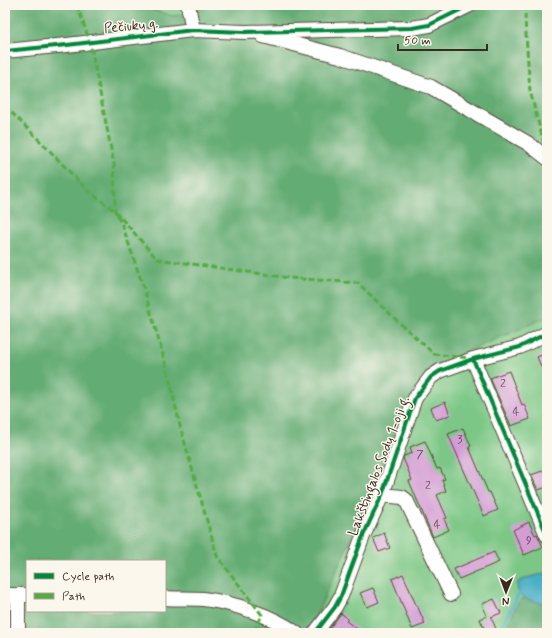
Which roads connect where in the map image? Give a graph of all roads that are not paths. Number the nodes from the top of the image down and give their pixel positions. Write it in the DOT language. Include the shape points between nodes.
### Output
graph roads {
  1 [pos="188,5"];
  2 [pos="470,5"];
  3 [pos="193,30"];
  4 [pos="245,32"];
  5 [pos="5,51"];
  6 [pos="547,158"];
  7 [pos="547,333"];
  8 [pos="473,359"];
  9 [pos="382,495"];
  10 [pos="547,535"];
  11 [pos="451,594"];
  12 [pos="17,595"];
  13 [pos="166,598"];
  14 [pos="18,633"];
  15 [pos="296,633"];
  16 [pos="315,633"];
  1 -- 3 [label="street"];
  2 -- 4 [label="street, Pečiukų g." via="429,25 412,28"];
  3 -- 4 [label="street, Pečiukų g."];
  3 -- 5 [label="street, Pečiukų g."];
  4 -- 6 [label="street" via="340,56 431,87 529,144"];
  7 -- 8 [label="street, Lakštingalos Sodų 1-oji g." via="520,347"];
  8 -- 9 [label="street, Lakštingalos Sodų 1-oji g." via="430,377 415,398"];
  8 -- 10 [label="street"];
  9 -- 11 [label="street" via="402,497 406,500"];
  9 -- 16 [label="street, Lakštingalos Sodų 1-oji g." via="363,536 341,596"];
  12 -- 14 [label="street"];
  13 -- 15 [label="street" via="203,599 226,604 262,615"];
}
